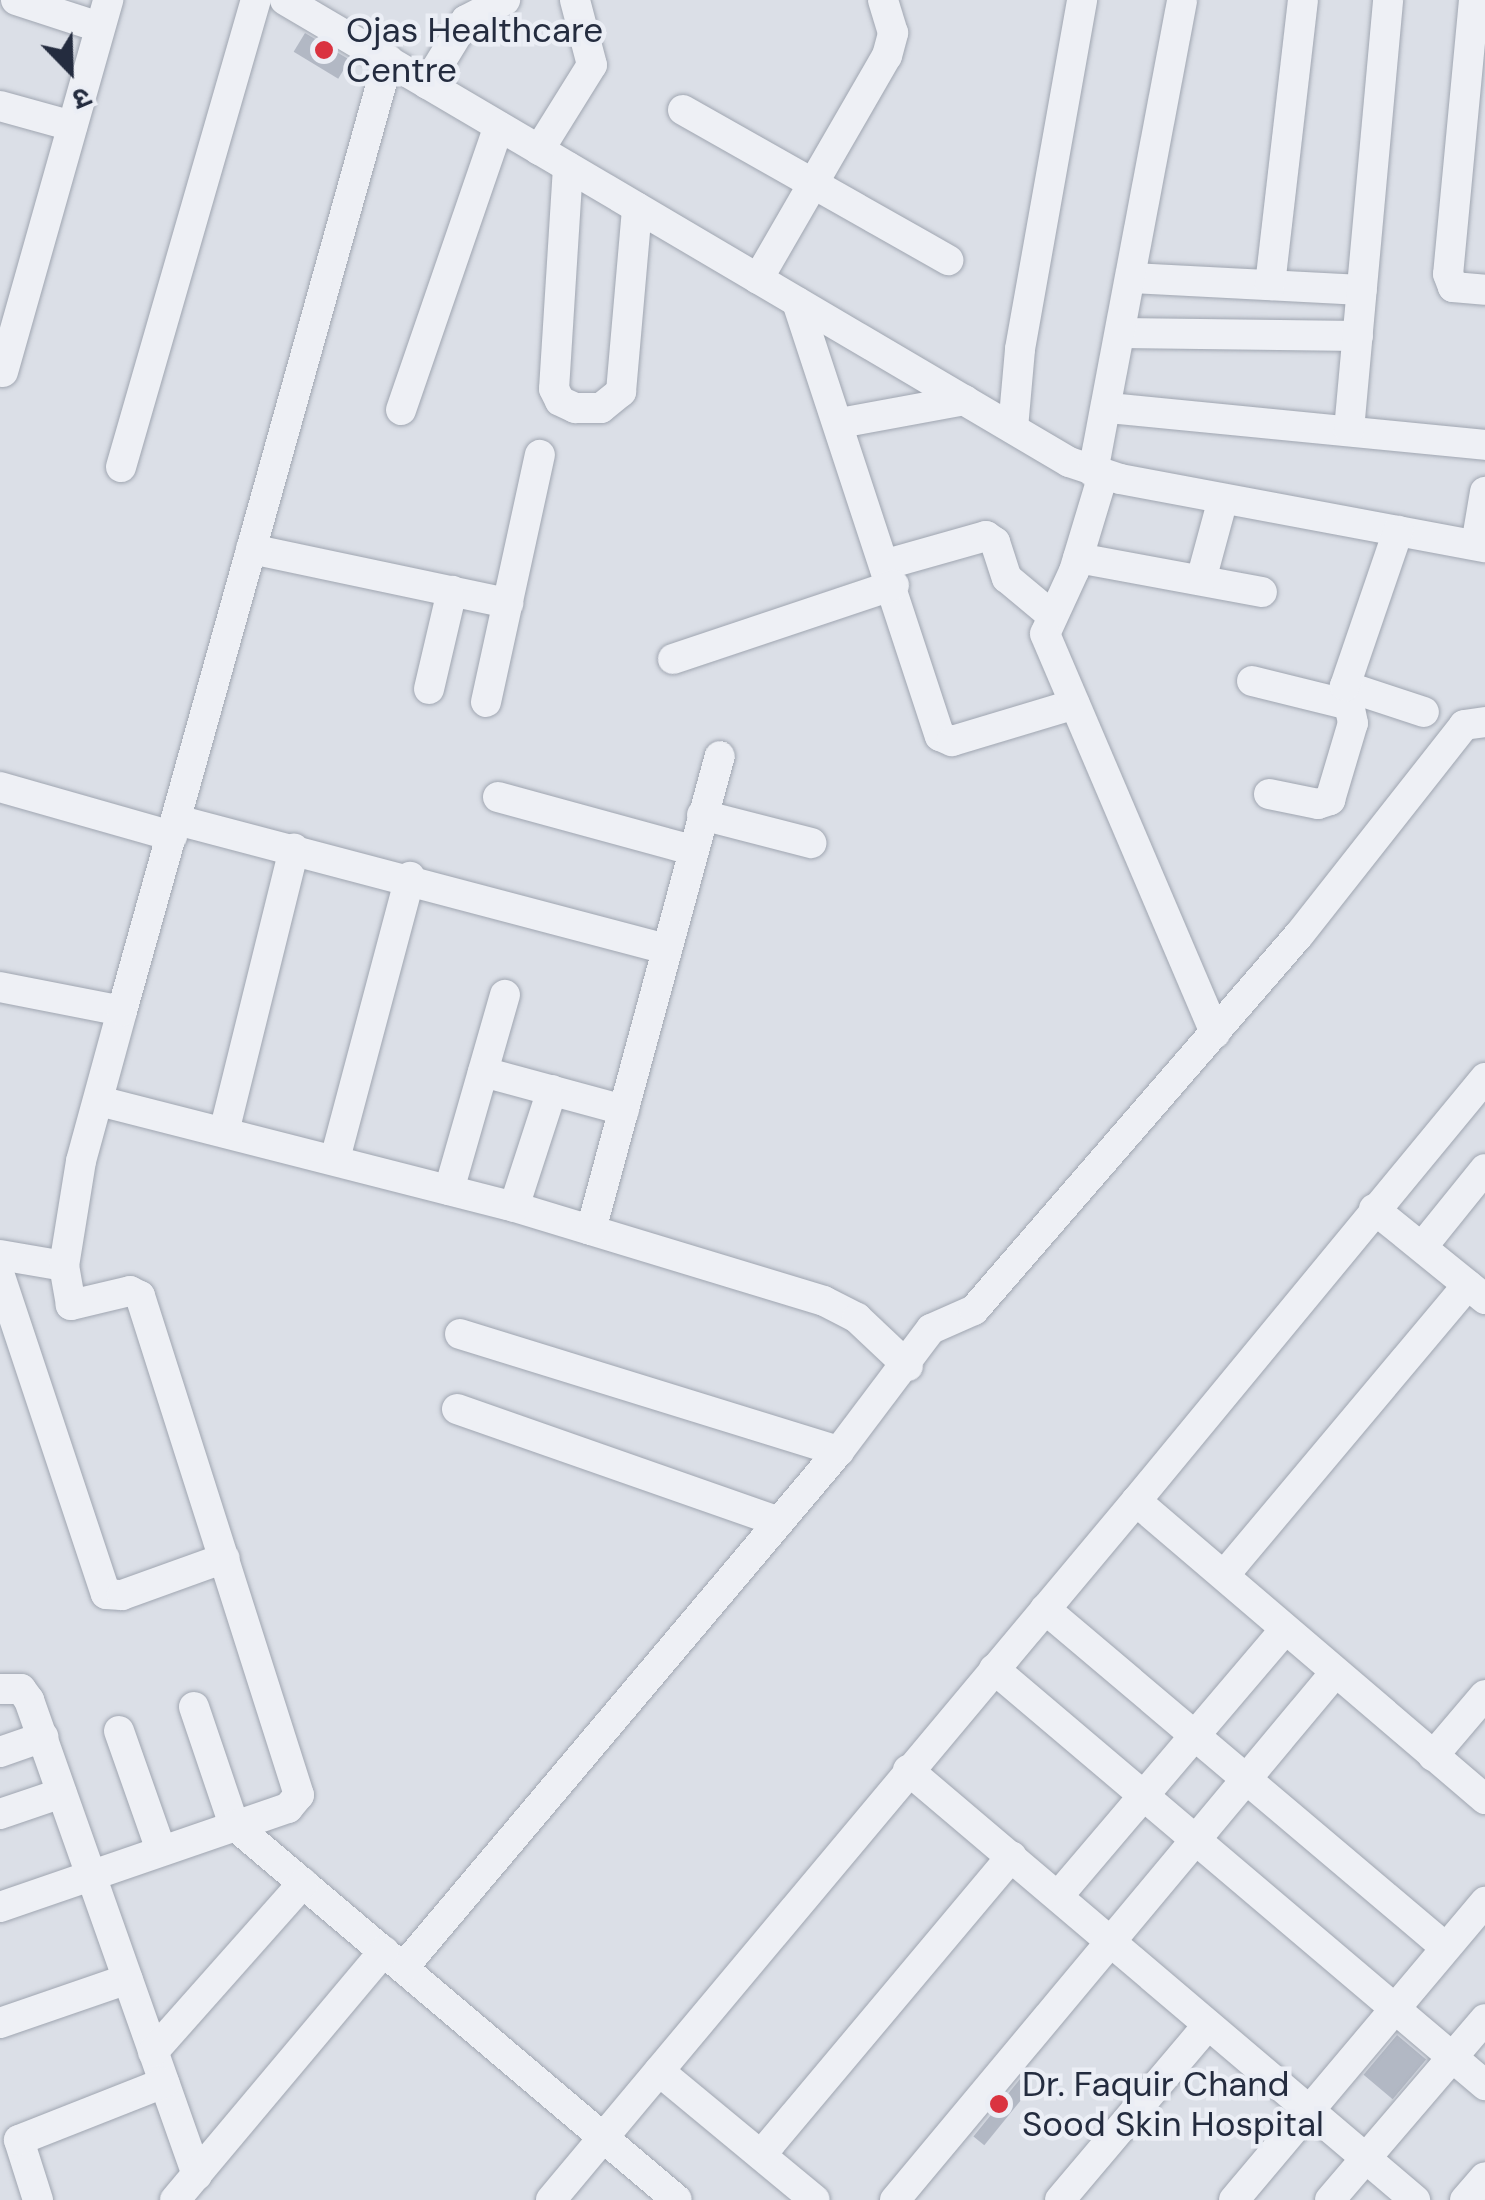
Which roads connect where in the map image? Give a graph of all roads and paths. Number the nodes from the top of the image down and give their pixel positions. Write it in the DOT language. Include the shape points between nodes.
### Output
graph roads {
  1 [pos="16,0"];
  2 [pos="256,0"];
  3 [pos="285,0"];
  4 [pos="505,0"];
  5 [pos="574,0"];
  6 [pos="883,0"];
  7 [pos="1082,0"];
  8 [pos="1182,0"];
  9 [pos="1303,0"];
  10 [pos="1388,0"];
  11 [pos="1477,11"];
  12 [pos="104,14"];
  13 [pos="388,60"];
  14 [pos="427,84"];
  15 [pos="0,106"];
  16 [pos="684,110"];
  17 [pos="72,126"];
  18 [pos="500,126"];
  19 [pos="539,150"];
  20 [pos="568,167"];
  21 [pos="814,182"];
  22 [pos="637,208"];
  23 [pos="948,260"];
  24 [pos="1132,278"];
  25 [pos="758,279"];
  26 [pos="1270,286"];
  27 [pos="1362,290"];
  28 [pos="1485,290"];
  29 [pos="798,302"];
  30 [pos="1122,333"];
  31 [pos="1358,336"];
  32 [pos="3,372"];
  33 [pos="965,400"];
  34 [pos="1109,408"];
  35 [pos="401,410"];
  36 [pos="840,423"];
  37 [pos="1013,428"];
  38 [pos="1350,430"];
  39 [pos="1485,446"];
  40 [pos="540,455"];
  41 [pos="121,467"];
  42 [pos="1098,473"];
  43 [pos="1485,492"];
  44 [pos="1223,499"];
  45 [pos="1398,531"];
  46 [pos="1480,546"];
  47 [pos="252,549"];
  48 [pos="1078,558"];
  49 [pos="890,575"];
  50 [pos="1201,580"];
  51 [pos="452,591"];
  52 [pos="1262,592"];
  53 [pos="508,603"];
  54 [pos="1049,613"];
  55 [pos="673,659"];
  56 [pos="1252,681"];
  57 [pos="429,689"];
  58 [pos="1347,696"];
  59 [pos="486,702"];
  60 [pos="1076,704"];
  61 [pos="1424,712"];
  62 [pos="1485,722"];
  63 [pos="720,756"];
  64 [pos="0,787"];
  65 [pos="1269,794"];
  66 [pos="498,797"];
  67 [pos="702,815"];
  68 [pos="175,828"];
  69 [pos="812,843"];
  70 [pos="294,849"];
  71 [pos="692,850"];
  72 [pos="410,877"];
  73 [pos="663,948"];
  74 [pos="0,987"];
  75 [pos="505,995"];
  76 [pos="122,1011"];
  77 [pos="1215,1033"];
  78 [pos="483,1072"];
  79 [pos="1485,1078"];
  80 [pos="552,1090"];
  81 [pos="99,1100"];
  82 [pos="624,1110"];
  83 [pos="224,1132"];
  84 [pos="336,1159"];
  85 [pos="1485,1168"];
  86 [pos="449,1190"];
  87 [pos="514,1208"];
  88 [pos="1374,1209"];
  89 [pos="591,1230"];
  90 [pos="1422,1247"];
  91 [pos="0,1254"];
  92 [pos="64,1266"];
  93 [pos="0,1276"];
  94 [pos="1476,1292"];
  95 [pos="460,1334"];
  96 [pos="908,1366"];
  97 [pos="458,1409"];
  98 [pos="839,1452"];
  99 [pos="1136,1501"];
  100 [pos="777,1521"];
  101 [pos="224,1558"];
  102 [pos="1226,1573"];
  103 [pos="1044,1609"];
  104 [pos="1284,1631"];
  105 [pos="994,1669"];
  106 [pos="1333,1676"];
  107 [pos="0,1689"];
  108 [pos="1485,1694"];
  109 [pos="194,1707"];
  110 [pos="120,1732"];
  111 [pos="1195,1736"];
  112 [pos="42,1738"];
  113 [pos="0,1752"];
  114 [pos="1433,1756"];
  115 [pos="908,1770"];
  116 [pos="1245,1780"];
  117 [pos="62,1793"];
  118 [pos="1145,1794"];
  119 [pos="1485,1799"];
  120 [pos="0,1814"];
  121 [pos="234,1825"];
  122 [pos="1197,1838"];
  123 [pos="162,1850"];
  124 [pos="1012,1856"];
  125 [pos="91,1875"];
  126 [pos="303,1883"];
  127 [pos="1059,1895"];
  128 [pos="1485,1902"];
  129 [pos="0,1908"];
  130 [pos="1109,1941"];
  131 [pos="1445,1947"];
  132 [pos="393,1960"];
  133 [pos="128,1979"];
  134 [pos="1391,2009"];
  135 [pos="1485,2020"];
  136 [pos="0,2024"];
  137 [pos="1208,2025"];
  138 [pos="153,2052"];
  139 [pos="1451,2058"];
  140 [pos="659,2071"];
  141 [pos="164,2083"];
  142 [pos="1485,2085"];
  143 [pos="1309,2111"];
  144 [pos="603,2137"];
  145 [pos="761,2155"];
  146 [pos="1364,2158"];
  147 [pos="196,2175"];
  148 [pos="1485,2177"];
  149 [pos="38,2200"];
  150 [pos="175,2200"];
  151 [pos="550,2200"];
  152 [pos="678,2200"];
  153 [pos="815,2200"];
  154 [pos="896,2200"];
  155 [pos="1060,2200"];
  156 [pos="1234,2200"];
  157 [pos="1330,2200"];
  158 [pos="1416,2200"];
  159 [pos="1465,2200"];
  1 -- 12 [label="street"];
  2 -- 41 [label="street"];
  3 -- 13 [label="street"];
  4 -- 14 [label="street" via="466,20"];
  5 -- 19 [label="street" via="592,65"];
  6 -- 21 [label="street" via="892,44"];
  7 -- 37 [label="street" via="1020,349"];
  8 -- 24 [label="street"];
  9 -- 26 [label="street"];
  10 -- 27 [label="street"];
  11 -- 28 [label="street" via="1448,274 1453,287"];
  12 -- 17 [label="street"];
  13 -- 14 [label="street"];
  13 -- 47 [label="street"];
  14 -- 18 [label="street"];
  15 -- 17 [label="street"];
  16 -- 21 [label="street"];
  17 -- 32 [label="street"];
  18 -- 19 [label="street"];
  18 -- 35 [label="street"];
  19 -- 20 [label="street"];
  20 -- 22 [label="street"];
  20 -- 22 [label="street" via="554,389 560,401 576,408 602,408 620,392"];
  21 -- 23 [label="street"];
  21 -- 25 [label="street"];
  22 -- 25 [label="street"];
  24 -- 26 [label="street"];
  24 -- 30 [label="street"];
  25 -- 29 [label="street"];
  26 -- 27 [label="street"];
  27 -- 31 [label="street"];
  29 -- 33 [label="street"];
  29 -- 36 [label="street"];
  30 -- 31 [label="street"];
  30 -- 34 [label="street"];
  31 -- 38 [label="street"];
  33 -- 36 [label="street"];
  33 -- 37 [label="street"];
  34 -- 38 [label="street"];
  34 -- 42 [label="street"];
  36 -- 49 [label="street"];
  37 -- 42 [label="street"];
  38 -- 39 [label="street"];
  40 -- 53 [label="street"];
  42 -- 44 [label="street"];
  42 -- 48 [label="street"];
  43 -- 46 [label="street"];
  44 -- 45 [label="street"];
  44 -- 50 [label="street"];
  45 -- 46 [label="street"];
  45 -- 58 [label="street"];
  47 -- 51 [label="street"];
  47 -- 68 [label="street"];
  48 -- 50 [label="street"];
  48 -- 54 [label="street"];
  49 -- 54 [label="street" via="986,536 995,542 1007,578"];
  49 -- 55 [label="street"];
  49 -- 60 [label="street" via="944,741"];
  50 -- 52 [label="street"];
  51 -- 53 [label="street"];
  51 -- 57 [label="street"];
  53 -- 59 [label="street"];
  54 -- 60 [label="street" via="1045,634"];
  56 -- 58 [label="street"];
  58 -- 61 [label="street"];
  58 -- 65 [label="street" via="1353,724 1330,800 1318,804"];
  60 -- 77 [label="street"];
  62 -- 77 [label="street" via="1464,725"];
  63 -- 67 [label="street"];
  64 -- 68 [label="street"];
  66 -- 71 [label="street"];
  67 -- 69 [label="street"];
  67 -- 71 [label="street"];
  68 -- 70 [label="street"];
  68 -- 76 [label="street"];
  70 -- 72 [label="street"];
  70 -- 83 [label="street"];
  71 -- 73 [label="street"];
  72 -- 73 [label="street"];
  72 -- 84 [label="street"];
  73 -- 82 [label="street"];
  74 -- 76 [label="street"];
  75 -- 78 [label="street"];
  76 -- 81 [label="street"];
  77 -- 96 [label="street" via="974,1310 931,1329"];
  78 -- 80 [label="street"];
  78 -- 86 [label="street"];
  79 -- 88 [label="street"];
  80 -- 82 [label="street"];
  80 -- 87 [label="street"];
  81 -- 83 [label="street"];
  81 -- 92 [label="street" via="69,1215"];
  82 -- 89 [label="street"];
  83 -- 84 [label="street"];
  84 -- 86 [label="street"];
  85 -- 90 [label="street"];
  86 -- 87 [label="street"];
  87 -- 89 [label="street"];
  88 -- 90 [label="street"];
  88 -- 99 [label="street"];
  89 -- 96 [label="street" via="824,1301 857,1318"];
  90 -- 94 [label="street"];
  91 -- 92 [label="street"];
  92 -- 101 [label="street" via="71,1305 130,1291 140,1296"];
  93 -- 101 [label="street" via="106,1594 122,1595"];
  94 -- 102 [label="street"];
  95 -- 98 [label="street"];
  96 -- 98 [label="street"];
  97 -- 100 [label="street"];
  98 -- 100 [label="street"];
  99 -- 102 [label="street"];
  99 -- 103 [label="street"];
  100 -- 132 [label="street"];
  101 -- 121 [label="street" via="299,1795 288,1808"];
  102 -- 104 [label="street"];
  103 -- 105 [label="street"];
  103 -- 111 [label="street"];
  104 -- 106 [label="street"];
  104 -- 111 [label="street"];
  105 -- 115 [label="street"];
  105 -- 118 [label="street"];
  106 -- 114 [label="street"];
  106 -- 116 [label="street"];
  107 -- 112 [label="street" via="25,1693"];
  108 -- 114 [label="street"];
  109 -- 121 [label="street"];
  110 -- 123 [label="street"];
  111 -- 116 [label="street"];
  111 -- 118 [label="street"];
  112 -- 113 [label="street"];
  112 -- 117 [label="street"];
  114 -- 119 [label="street"];
  115 -- 124 [label="street"];
  115 -- 140 [label="street"];
  116 -- 122 [label="street"];
  116 -- 131 [label="street"];
  117 -- 120 [label="street"];
  117 -- 125 [label="street"];
  118 -- 122 [label="street"];
  118 -- 127 [label="street"];
  121 -- 123 [label="street"];
  121 -- 126 [label="street"];
  122 -- 130 [label="street"];
  122 -- 134 [label="street"];
  123 -- 125 [label="street"];
  124 -- 127 [label="street"];
  124 -- 145 [label="street"];
  125 -- 129 [label="street"];
  125 -- 133 [label="street"];
  126 -- 132 [label="street"];
  126 -- 138 [label="street"];
  127 -- 130 [label="street"];
  128 -- 131 [label="street"];
  130 -- 137 [label="street"];
  130 -- 154 [label="street"];
  131 -- 134 [label="street"];
  132 -- 144 [label="street"];
  132 -- 147 [label="street"];
  133 -- 136 [label="street"];
  133 -- 138 [label="street"];
  134 -- 139 [label="street"];
  134 -- 143 [label="street"];
  135 -- 139 [label="street"];
  137 -- 143 [label="street"];
  137 -- 155 [label="street"];
  138 -- 141 [label="street"];
  139 -- 142 [label="street"];
  139 -- 146 [label="street"];
  140 -- 144 [label="street"];
  140 -- 145 [label="street"];
  141 -- 147 [label="street"];
  141 -- 149 [label="street" via="19,2140"];
  143 -- 146 [label="street"];
  143 -- 156 [label="street"];
  144 -- 151 [label="street"];
  144 -- 152 [label="street"];
  145 -- 153 [label="street"];
  146 -- 157 [label="street"];
  146 -- 158 [label="street"];
  147 -- 150 [label="street"];
  148 -- 159 [label="street"];
}
